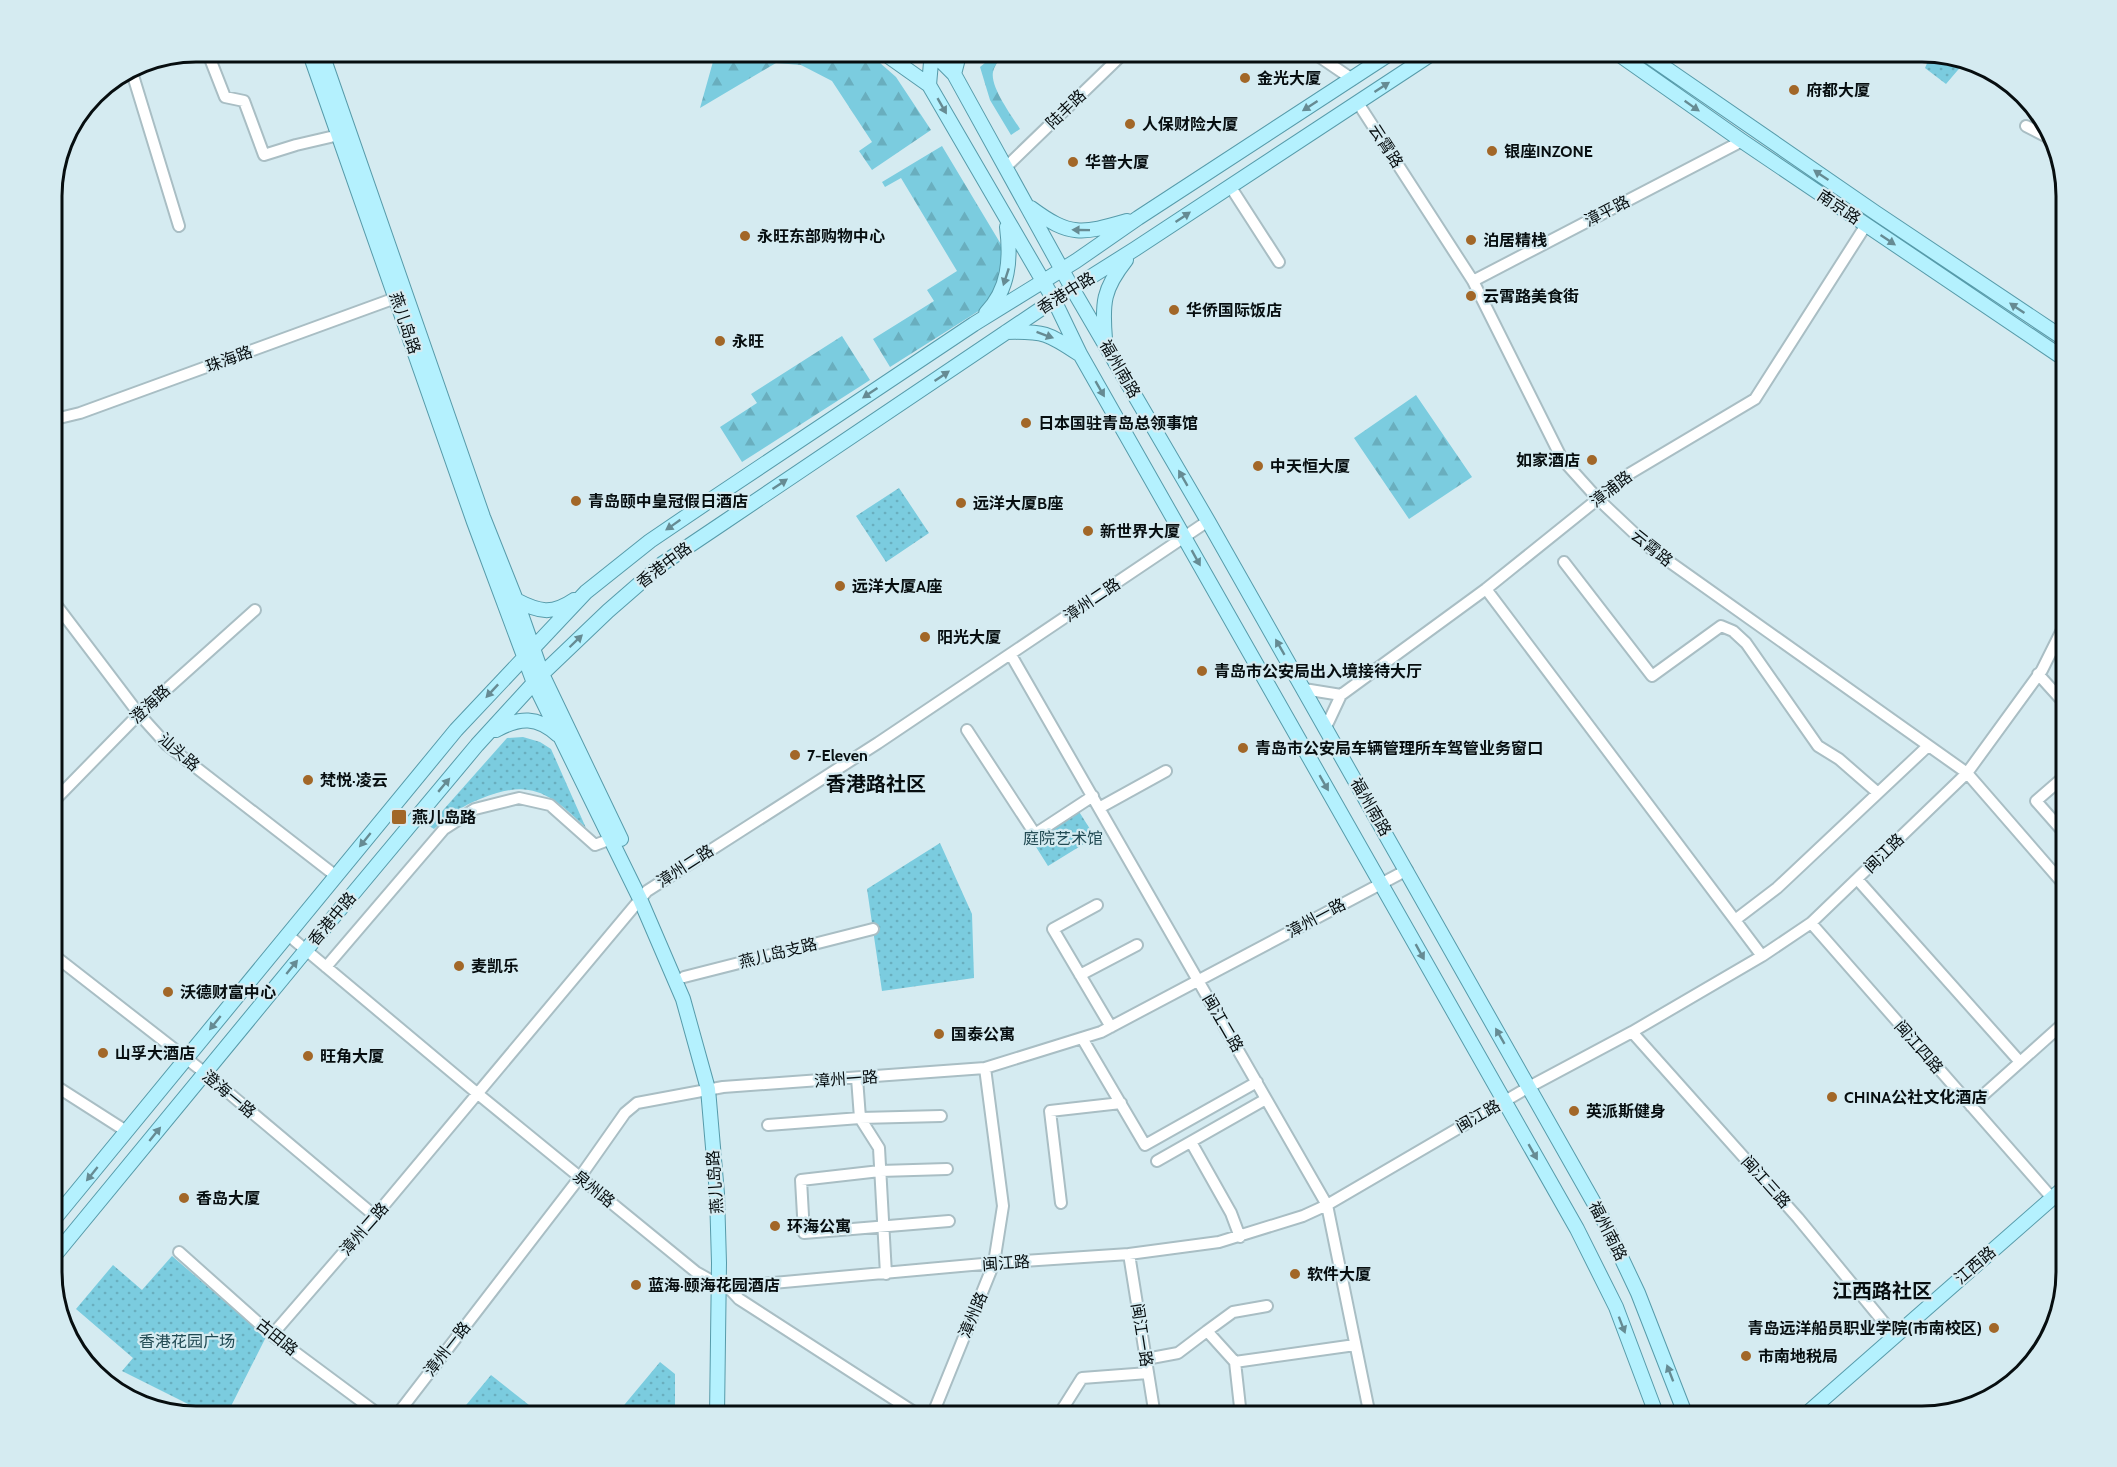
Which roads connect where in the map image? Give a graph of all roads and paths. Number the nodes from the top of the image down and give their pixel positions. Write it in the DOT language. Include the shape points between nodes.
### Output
graph roads {
  1 [pos="211,62"];
  2 [pos="313,62"];
  3 [pos="325,62"];
  4 [pos="897,62"];
  5 [pos="931,62"];
  6 [pos="943,62"];
  7 [pos="957,62"];
  8 [pos="1115,62"];
  9 [pos="1327,62"];
  10 [pos="1378,62"];
  11 [pos="1420,62"];
  12 [pos="1630,62"];
  13 [pos="1657,62"];
  14 [pos="954,74"];
  15 [pos="134,78"];
  16 [pos="1352,79"];
  17 [pos="930,85"];
  18 [pos="1358,103"];
  19 [pos="2026,126"];
  20 [pos="2041,134"];
  21 [pos="339,135"];
  22 [pos="1742,141"];
  23 [pos="1006,167"];
  24 [pos="1230,186"];
  25 [pos="1029,207"];
  26 [pos="1138,218"];
  27 [pos="1006,219"];
  28 [pos="1866,225"];
  29 [pos="179,226"];
  30 [pos="1135,249"];
  31 [pos="1279,262"];
  32 [pos="1062,270"];
  33 [pos="1473,281"];
  34 [pos="1043,282"];
  35 [pos="1072,288"];
  36 [pos="401,296"];
  37 [pos="1053,300"];
  38 [pos="974,324"];
  39 [pos="1006,332"];
  40 [pos="2056,333"];
  41 [pos="1105,341"];
  42 [pos="2056,353"];
  43 [pos="1080,354"];
  44 [pos="62,417"];
  45 [pos="1598,499"];
  46 [pos="1208,521"];
  47 [pos="1184,537"];
  48 [pos="1564,562"];
  49 [pos="1486,589"];
  50 [pos="586,592"];
  51 [pos="516,600"];
  52 [pos="255,610"];
  53 [pos="62,612"];
  54 [pos="2056,641"];
  55 [pos="528,654"];
  56 [pos="1011,655"];
  57 [pos="2038,674"];
  58 [pos="538,678"];
  59 [pos="1304,689"];
  60 [pos="2056,694"];
  61 [pos="1341,695"];
  62 [pos="139,714"];
  63 [pos="1326,727"];
  64 [pos="967,730"];
  65 [pos="487,735"];
  66 [pos="562,738"];
  67 [pos="1928,746"];
  68 [pos="1166,771"];
  69 [pos="1967,773"];
  70 [pos="2056,784"];
  71 [pos="62,793"];
  72 [pos="1878,793"];
  73 [pos="1093,796"];
  74 [pos="1099,808"];
  75 [pos="2056,824"];
  76 [pos="611,839"];
  77 [pos="1407,870"];
  78 [pos="2056,875"];
  79 [pos="336,876"];
  80 [pos="1857,879"];
  81 [pos="1381,883"];
  82 [pos="644,895"];
  83 [pos="1097,905"];
  84 [pos="1736,921"];
  85 [pos="1811,923"];
  86 [pos="873,929"];
  87 [pos="288,935"];
  88 [pos="1137,945"];
  89 [pos="306,950"];
  90 [pos="1762,956"];
  91 [pos="62,962"];
  92 [pos="326,967"];
  93 [pos="1080,975"];
  94 [pos="684,977"];
  95 [pos="1198,980"];
  96 [pos="1111,1027"];
  97 [pos="2056,1031"];
  98 [pos="1632,1032"];
  99 [pos="1082,1038"];
  100 [pos="185,1059"];
  101 [pos="2020,1062"];
  102 [pos="985,1068"];
  103 [pos="204,1073"];
  104 [pos="857,1078"];
  105 [pos="1257,1082"];
  106 [pos="1529,1087"];
  107 [pos="712,1089"];
  108 [pos="62,1090"];
  109 [pos="478,1094"];
  110 [pos="1266,1099"];
  111 [pos="1504,1101"];
  112 [pos="1121,1103"];
  113 [pos="1971,1106"];
  114 [pos="941,1116"];
  115 [pos="860,1118"];
  116 [pos="768,1125"];
  117 [pos="126,1131"];
  118 [pos="1191,1142"];
  119 [pos="1157,1161"];
  120 [pos="947,1169"];
  121 [pos="880,1171"];
  122 [pos="580,1177"];
  123 [pos="2056,1195"];
  124 [pos="2052,1198"];
  125 [pos="1061,1203"];
  126 [pos="1327,1205"];
  127 [pos="62,1209"];
  128 [pos="375,1216"];
  129 [pos="949,1221"];
  130 [pos="883,1227"];
  131 [pos="1240,1237"];
  132 [pos="62,1247"];
  133 [pos="179,1252"];
  134 [pos="1129,1254"];
  135 [pos="994,1263"];
  136 [pos="886,1274"];
  137 [pos="723,1286"];
  138 [pos="1267,1306"];
  139 [pos="1207,1331"];
  140 [pos="273,1335"];
  141 [pos="1895,1336"];
  142 [pos="1355,1345"];
  143 [pos="1146,1359"];
  144 [pos="1235,1362"];
  145 [pos="1148,1374"];
  146 [pos="368,1406"];
  147 [pos="404,1406"];
  148 [pos="717,1406"];
  149 [pos="726,1406"];
  150 [pos="905,1406"];
  151 [pos="936,1406"];
  152 [pos="1064,1406"];
  153 [pos="1153,1406"];
  154 [pos="1240,1406"];
  155 [pos="1368,1406"];
  156 [pos="1653,1406"];
  157 [pos="1682,1406"];
  158 [pos="1815,1406"];
  1 -- 21 [label="street" via="225,97 244,101 264,155"];
  2 -- 21 [label="main road, 燕儿岛路"];
  3 -- 36 [label="main road, 燕儿岛路"];
  4 -- 17 [label="main road"];
  5 -- 17 [label="main road"];
  6 -- 14 [label="main road, 福州南路"];
  7 -- 14 [label="main road"];
  8 -- 23 [label="street, 陆丰路"];
  9 -- 16 [label="street"];
  10 -- 16 [label="main road, 香港中路"];
  18 -- 11 [label="main road, 香港中路, one-way"];
  12 -- 22 [label="main road, 南京路, one-way"];
  40 -- 13 [label="main road, 南京路, one-way"];
  14 -- 23 [label="main road, 福州南路"];
  15 -- 29 [label="street"];
  16 -- 26 [label="main road, 香港中路, one-way"];
  17 -- 27 [label="main road, 福州南路, one-way"];
  18 -- 24 [label="main road, 香港中路"];
  18 -- 33 [label="street, 云霄路"];
  19 -- 20 [label="street"];
  21 -- 36 [label="main road, 燕儿岛路"];
  22 -- 28 [label="main road, 南京路"];
  22 -- 33 [label="street, 漳平路"];
  23 -- 25 [label="main road, 福州南路"];
  30 -- 24 [label="main road, 香港中路, one-way"];
  24 -- 31 [label="street"];
  26 -- 25 [label="main road, one-way" via="1082,232 1066,230"];
  25 -- 32 [label="main road, 福州南路"];
  26 -- 32 [label="main road, 香港中路"];
  27 -- 34 [label="main road, 福州南路"];
  27 -- 38 [label="main road, one-way" via="1010,252 1006,279 995,303"];
  28 -- 42 [label="main road, 南京路, one-way"];
  28 -- 45 [label="street, 漳浦路" via="1755,399 1629,474"];
  30 -- 35 [label="main road, 香港中路"];
  30 -- 41 [label="main road" via="1112,278 1105,296"];
  32 -- 34 [label="main road, 香港中路"];
  32 -- 35 [label="main road, 福州南路"];
  33 -- 45 [label="street, 云霄路" via="1562,459"];
  34 -- 37 [label="main road, 福州南路"];
  34 -- 38 [label="main road, 香港中路"];
  35 -- 37 [label="main road, 香港中路"];
  35 -- 41 [label="main road, 福州南路"];
  36 -- 44 [label="street, 珠海路"];
  36 -- 51 [label="main road, 燕儿岛路"];
  36 -- 55 [label="main road, 燕儿岛路"];
  37 -- 39 [label="main road, 香港中路"];
  37 -- 43 [label="main road, 福州南路"];
  38 -- 50 [label="main road, 香港中路, one-way" via="709,501"];
  39 -- 43 [label="main road, one-way" via="1047,334"];
  58 -- 39 [label="main road, 香港中路, one-way" via="662,564"];
  46 -- 41 [label="main road, 福州南路, one-way"];
  43 -- 47 [label="main road, 福州南路, one-way"];
  45 -- 49 [label="street, 漳浦路"];
  45 -- 67 [label="street, 云霄路" via="1650,548"];
  46 -- 47 [label="street, 漳州二路"];
  59 -- 46 [label="main road, 福州南路, one-way"];
  47 -- 56 [label="street, 漳州二路"];
  47 -- 81 [label="main road, 福州南路, one-way"];
  48 -- 72 [label="street" via="1652,676 1721,626 1733,631 1746,643 1818,746"];
  49 -- 61 [label="street, 漳浦路"];
  49 -- 84 [label="street"];
  50 -- 51 [label="main road" via="563,607 546,611"];
  50 -- 55 [label="main road, 香港中路"];
  51 -- 55 [label="main road, 燕儿岛路"];
  52 -- 62 [label="street, 澄海路"];
  53 -- 62 [label="street, 汕头路"];
  54 -- 57 [label="street, 闽江路"];
  55 -- 58 [label="main road, 燕儿岛路"];
  55 -- 79 [label="main road, 香港中路, one-way" via="456,730"];
  56 -- 73 [label="street, 闽江二路"];
  56 -- 82 [label="street, 漳州二路"];
  57 -- 60 [label="street"];
  57 -- 69 [label="street, 闽江路"];
  58 -- 65 [label="main road, 香港中路"];
  58 -- 66 [label="main road, 燕儿岛路"];
  58 -- 82 [label="main road, 燕儿岛路"];
  59 -- 61 [label="street"];
  59 -- 63 [label="main road, 福州南路"];
  61 -- 63 [label="street"];
  62 -- 71 [label="street, 澄海路"];
  62 -- 79 [label="street, 汕头路" via="167,745"];
  63 -- 77 [label="main road, 福州南路"];
  64 -- 73 [label="street" via="1035,834"];
  65 -- 66 [label="main road" via="523,720 539,722"];
  89 -- 65 [label="main road, 香港中路, one-way"];
  66 -- 76 [label="main road, 燕儿岛路"];
  67 -- 69 [label="street, 云霄路"];
  67 -- 72 [label="street"];
  68 -- 74 [label="street"];
  69 -- 78 [label="street, 云霄路"];
  69 -- 80 [label="street, 闽江路"];
  70 -- 75 [label="street" via="2036,801"];
  72 -- 84 [label="street"];
  73 -- 74 [label="street, 闽江二路"];
  74 -- 95 [label="street, 闽江二路"];
  76 -- 82 [label="main road, 燕儿岛路"];
  76 -- 92 [label="street" via="595,845 550,805 519,798 476,809 444,829"];
  77 -- 81 [label="street, 漳州一路"];
  106 -- 77 [label="main road, 福州南路, one-way"];
  79 -- 87 [label="main road, 香港中路"];
  80 -- 85 [label="street, 闽江路"];
  80 -- 101 [label="street"];
  81 -- 95 [label="street, 漳州一路"];
  81 -- 111 [label="main road, 福州南路, one-way"];
  82 -- 94 [label="main road, 燕儿岛路"];
  82 -- 107 [label="main road, 燕儿岛路"];
  82 -- 109 [label="street, 漳州二路"];
  83 -- 93 [label="street" via="1053,929"];
  84 -- 90 [label="street"];
  85 -- 90 [label="street, 闽江路"];
  85 -- 113 [label="street, 闽江四路"];
  86 -- 94 [label="street, 燕儿岛支路"];
  87 -- 89 [label="street, 泉州路"];
  87 -- 100 [label="main road, 香港中路, one-way"];
  88 -- 93 [label="street"];
  89 -- 92 [label="street, 泉州路"];
  103 -- 89 [label="main road, 香港中路, one-way"];
  90 -- 98 [label="street, 闽江路"];
  91 -- 100 [label="street, 澄海一路"];
  92 -- 109 [label="street, 泉州路"];
  93 -- 96 [label="street"];
  94 -- 107 [label="main road, 燕儿岛路"];
  95 -- 96 [label="street, 漳州一路"];
  95 -- 105 [label="street, 闽江二路"];
  96 -- 99 [label="street, 漳州一路"];
  97 -- 101 [label="street"];
  98 -- 106 [label="street, 闽江路"];
  98 -- 141 [label="street, 闽江三路" via="1798,1218"];
  99 -- 102 [label="street, 漳州一路"];
  99 -- 112 [label="street"];
  100 -- 103 [label="street, 澄海一路"];
  100 -- 117 [label="main road, 香港中路"];
  101 -- 113 [label="street"];
  102 -- 104 [label="street, 漳州一路"];
  102 -- 135 [label="street, 漳州路" via="1003,1206"];
  103 -- 128 [label="street, 澄海一路"];
  132 -- 103 [label="main road, 香港中路, one-way"];
  104 -- 107 [label="street, 漳州一路"];
  104 -- 115 [label="street"];
  105 -- 110 [label="street, 闽江二路"];
  105 -- 112 [label="street" via="1145,1145"];
  106 -- 111 [label="street, 闽江路"];
  157 -- 106 [label="main road, 福州南路, one-way" via="1650,1320 1612,1239"];
  107 -- 122 [label="street, 漳州一路" via="637,1103 625,1113"];
  107 -- 137 [label="main road, 燕儿岛路" via="725,1185"];
  108 -- 117 [label="street"];
  109 -- 122 [label="street, 泉州路"];
  109 -- 128 [label="street, 漳州二路"];
  110 -- 118 [label="street"];
  110 -- 126 [label="street, 闽江二路"];
  111 -- 126 [label="street, 闽江路"];
  111 -- 156 [label="main road, 福州南路, one-way" via="1616,1307"];
  112 -- 125 [label="street" via="1050,1111"];
  113 -- 124 [label="street, 闽江四路"];
  114 -- 115 [label="street"];
  115 -- 116 [label="street"];
  115 -- 121 [label="street" via="879,1148"];
  117 -- 127 [label="main road, 香港中路, one-way"];
  118 -- 119 [label="street"];
  118 -- 131 [label="street" via="1231,1213"];
  120 -- 121 [label="street"];
  121 -- 130 [label="street"];
  121 -- 130 [label="street" via="801,1180 804,1233"];
  122 -- 137 [label="street, 泉州路" via="696,1272"];
  122 -- 147 [label="street, 漳州一路"];
  123 -- 124 [label="main road, 江西路"];
  124 -- 141 [label="main road, 江西路"];
  126 -- 131 [label="street, 闽江路"];
  126 -- 142 [label="street, 闽江二路"];
  128 -- 140 [label="street, 漳州二路"];
  129 -- 130 [label="street"];
  130 -- 136 [label="street"];
  131 -- 134 [label="street, 闽江路"];
  133 -- 140 [label="street, 古田路"];
  134 -- 135 [label="street, 闽江路"];
  134 -- 143 [label="street, 闽江一路"];
  135 -- 136 [label="street, 闽江路"];
  135 -- 151 [label="street, 漳州路"];
  136 -- 137 [label="street, 闽江路"];
  137 -- 148 [label="main road, 燕儿岛路"];
  137 -- 149 [label="main road, 燕儿岛路"];
  137 -- 150 [label="street, 泉州路"];
  138 -- 139 [label="street" via="1233,1312"];
  139 -- 143 [label="street" via="1178,1353"];
  139 -- 144 [label="street"];
  140 -- 146 [label="street, 古田路"];
  141 -- 158 [label="main road, 江西路"];
  142 -- 144 [label="street"];
  142 -- 155 [label="street, 闽江二路"];
  143 -- 145 [label="street, 闽江一路"];
  144 -- 154 [label="street"];
  145 -- 152 [label="street" via="1082,1378"];
  145 -- 153 [label="street, 闽江一路"];
}
